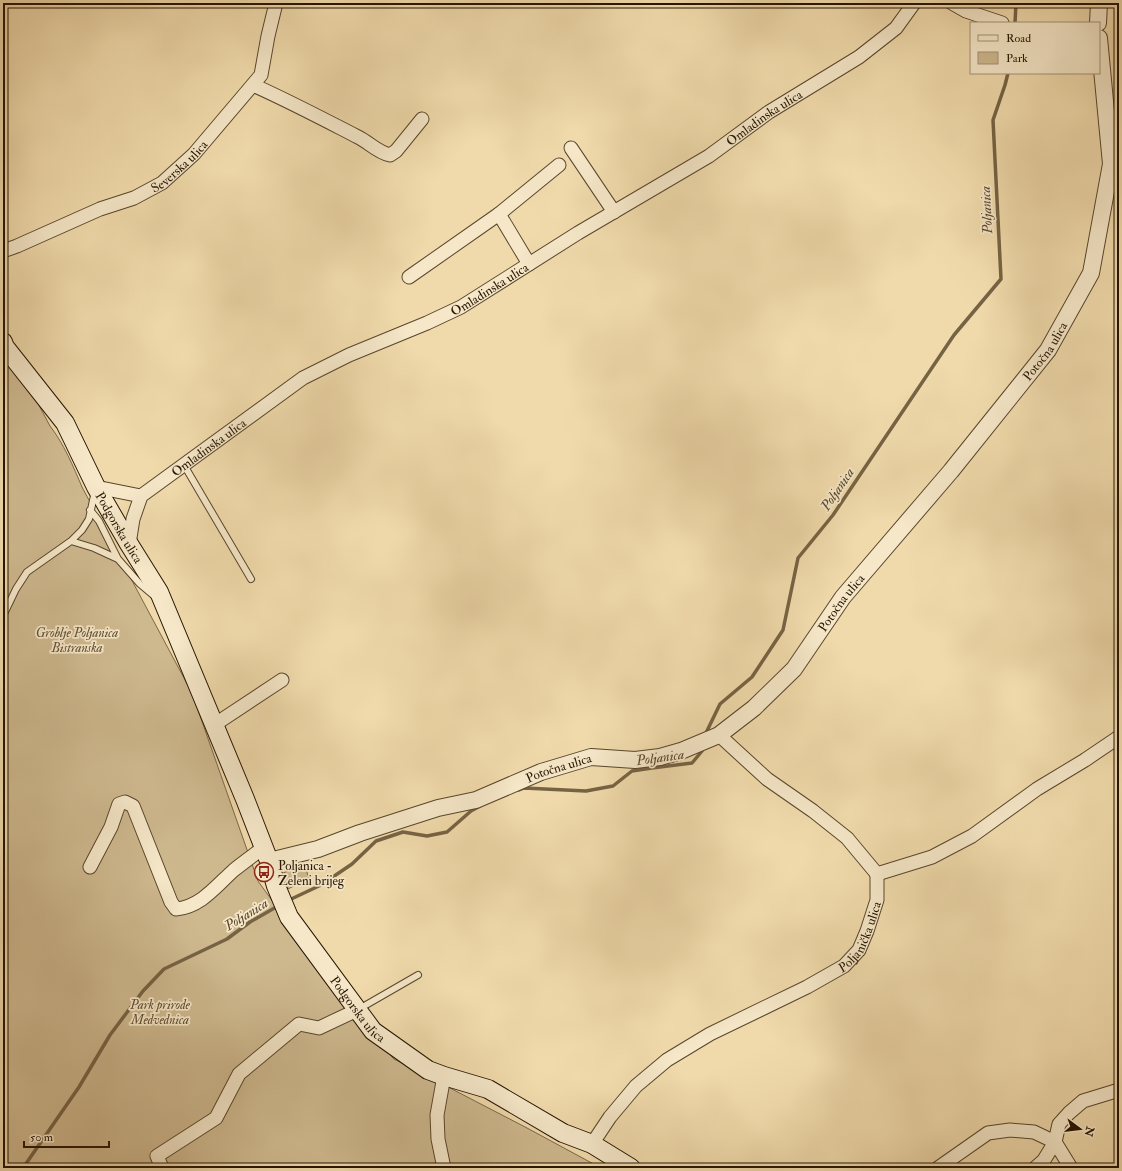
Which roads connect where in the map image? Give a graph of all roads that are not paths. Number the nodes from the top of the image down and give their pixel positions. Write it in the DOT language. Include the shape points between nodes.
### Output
graph roads {
  1 [pos="276,3"];
  2 [pos="914,3"];
  3 [pos="952,3"];
  4 [pos="1099,3"];
  5 [pos="999,22"];
  6 [pos="1098,22"];
  7 [pos="1100,46"];
  8 [pos="253,85"];
  9 [pos="422,119"];
  10 [pos="571,148"];
  11 [pos="559,165"];
  12 [pos="1115,170"];
  13 [pos="614,212"];
  14 [pos="499,214"];
  15 [pos="3,251"];
  16 [pos="529,264"];
  17 [pos="410,277"];
  18 [pos="3,342"];
  19 [pos="184,465"];
  20 [pos="96,487"];
  21 [pos="141,496"];
  22 [pos="90,510"];
  23 [pos="70,541"];
  24 [pos="129,544"];
  25 [pos="118,559"];
  26 [pos="251,578"];
  27 [pos="164,604"];
  28 [pos="3,616"];
  29 [pos="282,680"];
  30 [pos="214,725"];
  31 [pos="1119,737"];
  32 [pos="710,739"];
  33 [pos="266,854"];
  34 [pos="90,866"];
  35 [pos="877,874"];
  36 [pos="418,975"];
  37 [pos="357,1010"];
  38 [pos="444,1076"];
  39 [pos="1119,1090"];
  40 [pos="1055,1142"];
  41 [pos="592,1144"];
  42 [pos="162,1168"];
  43 [pos="444,1168"];
  44 [pos="631,1168"];
  45 [pos="938,1168"];
  46 [pos="1035,1168"];
  47 [pos="1070,1168"];
  1 -- 8 [label="street, Severska ulica" via="261,75"];
  2 -- 13 [label="street, Omladinska ulica" via="896,28 859,57 769,112 709,156"];
  3 -- 5 [label="street" via="966,11"];
  4 -- 6 [label="street"];
  7 -- 12 [label="street, Potočna ulica"];
  8 -- 9 [label="street" via="390,155"];
  8 -- 15 [label="street, Severska ulica" via="194,154 162,183 134,198 100,209"];
  10 -- 13 [label="street"];
  11 -- 14 [label="street"];
  12 -- 32 [label="street, Potočna ulica" via="1090,273 1048,350 952,471 843,597 794,669 754,708"];
  13 -- 16 [label="street, Omladinska ulica"];
  14 -- 16 [label="street"];
  14 -- 17 [label="street"];
  16 -- 19 [label="street, Omladinska ulica" via="460,307 349,355 303,378"];
  18 -- 20 [label="main road, Podgorska ulica" via="65,423"];
  19 -- 21 [label="street, Omladinska ulica"];
  19 -- 26 [label="lane"];
  20 -- 21 [label="street"];
  20 -- 22 [label="lane"];
  20 -- 24 [label="main road, Podgorska ulica"];
  21 -- 24 [label="street" via="133,519"];
  22 -- 23 [label="lane" via="89,519 82,530"];
  22 -- 25 [label="lane" via="99,520"];
  23 -- 25 [label="lane"];
  23 -- 28 [label="lane" via="27,572"];
  24 -- 27 [label="main road, Podgorska ulica"];
  25 -- 27 [label="lane" via="140,584"];
  27 -- 30 [label="main road, Podgorska ulica"];
  29 -- 30 [label="street"];
  30 -- 33 [label="main road, Podgorska ulica"];
  31 -- 35 [label="street" via="1037,789 972,836 932,857"];
  32 -- 33 [label="street, Potočna ulica" via="660,757 635,760 591,757 541,772 476,800 438,808 318,849"];
  32 -- 35 [label="street" via="847,838"];
  33 -- 34 [label="street" via="234,870 206,897 186,908 176,909 133,806 125,802 119,804 116,809 111,827"];
  33 -- 37 [label="main road, Podgorska ulica" via="289,917"];
  35 -- 41 [label="street, Poljanička ulica" via="877,900 867,931 859,950 844,966 710,1034 667,1060 636,1086"];
  36 -- 37 [label="lane"];
  37 -- 38 [label="main road, Podgorska ulica" via="373,1031 428,1070"];
  37 -- 42 [label="street" via="319,1028 299,1024 239,1074 216,1118 157,1156"];
  38 -- 41 [label="main road, Podgorska ulica" via="488,1090 563,1133"];
  38 -- 43 [label="street" via="437,1115 438,1139"];
  39 -- 40 [label="street" via="1083,1101 1069,1112 1059,1124"];
  40 -- 45 [label="street" via="1034,1132 1010,1130 988,1133"];
  40 -- 46 [label="street" via="1044,1160"];
  40 -- 47 [label="street"];
  41 -- 44 [label="main road, Podgorska ulica"];
}
